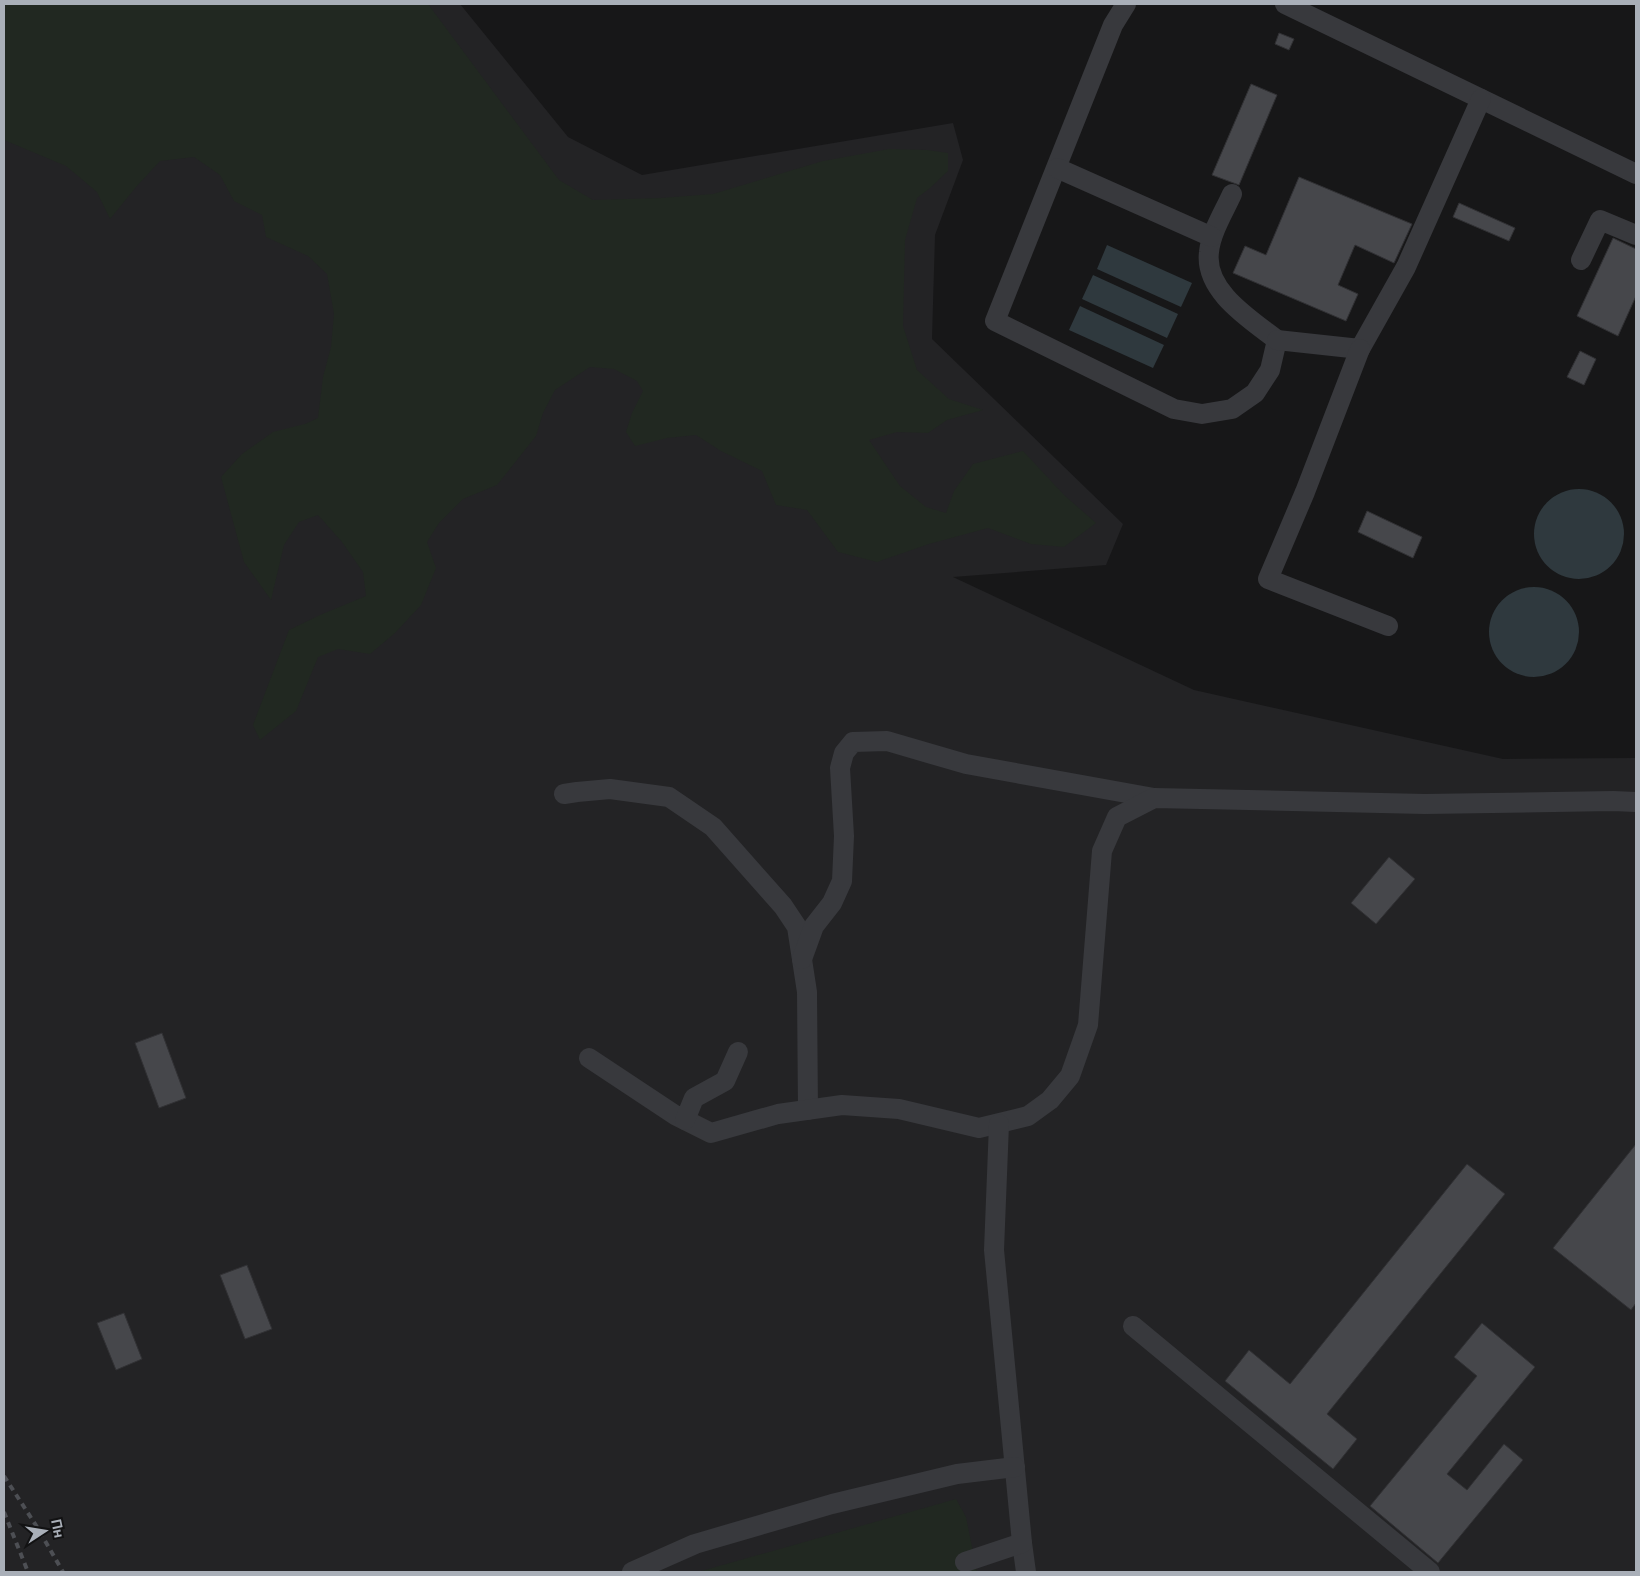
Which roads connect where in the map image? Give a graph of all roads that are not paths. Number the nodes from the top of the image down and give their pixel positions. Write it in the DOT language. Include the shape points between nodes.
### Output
graph roads {
  1 [pos="1126,4"];
  2 [pos="1286,4"];
  3 [pos="1481,99"];
  4 [pos="1057,168"];
  5 [pos="1636,174"];
  6 [pos="1232,194"];
  7 [pos="1636,235"];
  8 [pos="1212,237"];
  9 [pos="1581,260"];
  10 [pos="1277,340"];
  11 [pos="1360,348"];
  12 [pos="1388,626"];
  13 [pos="564,794"];
  14 [pos="1154,798"];
  15 [pos="1636,802"];
  16 [pos="802,959"];
  17 [pos="738,1052"];
  18 [pos="589,1058"];
  19 [pos="808,1110"];
  20 [pos="685,1120"];
  21 [pos="998,1124"];
  22 [pos="1133,1326"];
  23 [pos="1015,1467"];
  24 [pos="1022,1543"];
  25 [pos="965,1562"];
  26 [pos="632,1572"];
  27 [pos="1026,1572"];
  28 [pos="1430,1572"];
  1 -- 4 [label="lane" via="1113,25"];
  2 -- 3 [label="lane"];
  3 -- 5 [label="lane"];
  3 -- 11 [label="lane" via="1406,267"];
  4 -- 8 [label="lane"];
  4 -- 10 [label="lane" via="994,321 1174,409 1202,414 1232,409 1255,393 1270,370"];
  6 -- 8 [label="lane"];
  7 -- 9 [label="lane" via="1600,220"];
  8 -- 10 [label="lane" via="1209,253 1217,286 1230,302"];
  10 -- 11 [label="lane"];
  11 -- 12 [label="lane" via="1268,579"];
  13 -- 16 [label="lane" via="610,789 669,797 713,827 782,906 797,928"];
  14 -- 15 [label="lane" via="1425,804"];
  14 -- 16 [label="lane" via="966,764 887,741 853,742 844,753 840,768 844,836 842,881 832,903 814,926"];
  14 -- 21 [label="lane" via="1117,817 1102,852 1088,1025 1070,1076 1050,1100 1028,1116"];
  16 -- 19 [label="lane" via="807,992"];
  17 -- 20 [label="lane" via="725,1081 694,1098"];
  18 -- 20 [label="lane"];
  19 -- 20 [label="lane" via="778,1114 711,1133"];
  19 -- 21 [label="lane" via="842,1105 899,1109 979,1128"];
  21 -- 23 [label="lane" via="994,1250"];
  22 -- 28 [label="lane"];
  23 -- 24 [label="lane"];
  23 -- 26 [label="lane" via="957,1474 832,1504 695,1544"];
  24 -- 25 [label="lane"];
  24 -- 27 [label="lane"];
}
